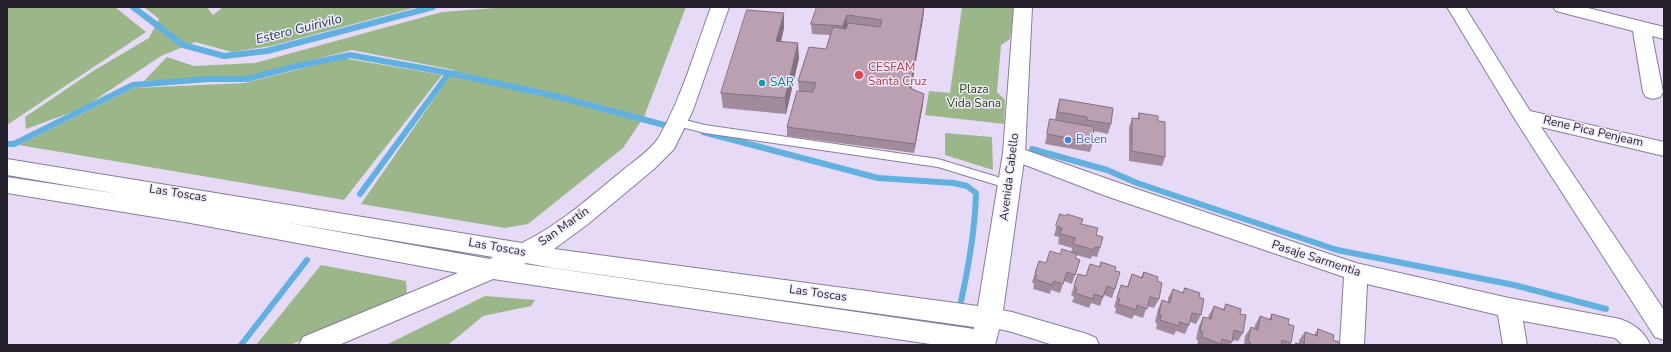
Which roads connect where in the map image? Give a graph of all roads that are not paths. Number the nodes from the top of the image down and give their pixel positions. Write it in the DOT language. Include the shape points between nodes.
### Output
graph roads {
  1 [pos="720,7"];
  2 [pos="1023,7"];
  3 [pos="1456,7"];
  4 [pos="1562,7"];
  5 [pos="1641,27"];
  6 [pos="1664,33"];
  7 [pos="1653,92"];
  8 [pos="1523,116"];
  9 [pos="677,122"];
  10 [pos="1664,149"];
  11 [pos="1014,153"];
  12 [pos="7,167"];
  13 [pos="7,185"];
  14 [pos="1010,185"];
  15 [pos="525,253"];
  16 [pos="492,269"];
  17 [pos="1356,272"];
  18 [pos="1509,308"];
  19 [pos="989,318"];
  20 [pos="1664,330"];
  21 [pos="1632,339"];
  22 [pos="984,343"];
  23 [pos="312,345"];
  24 [pos="1087,345"];
  25 [pos="1352,345"];
  26 [pos="1515,345"];
  1 -- 9 [label="street, San Martín"];
  2 -- 11 [label="street, Avenida Cabello"];
  3 -- 8 [label="street"];
  4 -- 5 [label="street"];
  5 -- 6 [label="street"];
  5 -- 7 [label="street"];
  8 -- 10 [label="street, Rene Pica Penjeam"];
  8 -- 20 [label="street"];
  9 -- 14 [label="lane" via="744,135 938,163"];
  9 -- 15 [label="street, San Martín" via="666,144 652,158 580,218 550,240"];
  11 -- 14 [label="street, Avenida Cabello"];
  11 -- 17 [label="street, Pasaje Sarmentia" via="1121,193"];
  12 -- 15 [label="street, Las Toscas"];
  13 -- 16 [label="street, Las Toscas" via="185,213"];
  14 -- 19 [label="street, Avenida Cabello"];
  15 -- 16 [label="street, San Martín"];
  15 -- 19 [label="street, Las Toscas"];
  16 -- 22 [label="street, Las Toscas"];
  16 -- 23 [label="street, San Martín"];
  17 -- 18 [label="street, Pasaje Sarmentia"];
  17 -- 25 [label="street"];
  18 -- 21 [label="street, Pasaje Sarmentia" via="1620,330"];
  18 -- 26 [label="street"];
  19 -- 22 [label="street, Avenida Cabello"];
  19 -- 24 [label="street" via="1012,322"];
}
